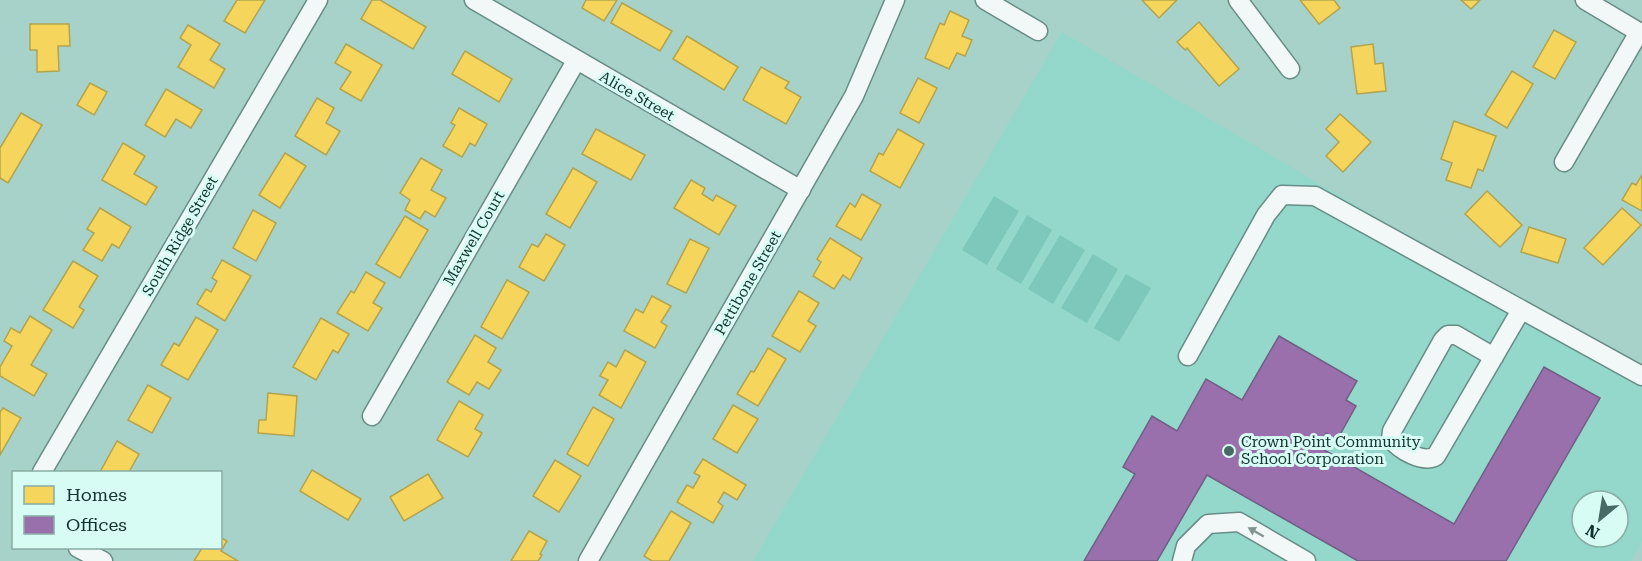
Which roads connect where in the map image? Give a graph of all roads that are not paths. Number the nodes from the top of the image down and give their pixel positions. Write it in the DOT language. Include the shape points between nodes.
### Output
graph roads {
  1 [pos="318,0"];
  2 [pos="474,0"];
  3 [pos="895,0"];
  4 [pos="985,0"];
  5 [pos="1238,0"];
  6 [pos="1585,0"];
  7 [pos="1038,31"];
  8 [pos="1641,33"];
  9 [pos="576,61"];
  10 [pos="1290,69"];
  11 [pos="1564,162"];
  12 [pos="801,190"];
  13 [pos="1521,310"];
  14 [pos="1188,357"];
  15 [pos="1494,357"];
  16 [pos="1642,376"];
  17 [pos="372,416"];
  18 [pos="43,471"];
  19 [pos="80,549"];
  20 [pos="103,561"];
  21 [pos="588,561"];
  22 [pos="1182,561"];
  23 [pos="1306,561"];
  1 -- 18 [label="street, South Ridge Street"];
  2 -- 9 [label="street, Alice Street"];
  3 -- 12 [label="street, Pettibone Street" via="854,96"];
  4 -- 7 [label="street"];
  5 -- 10 [label="street"];
  6 -- 8 [label="street"];
  8 -- 11 [label="street"];
  9 -- 12 [label="street, Alice Street"];
  9 -- 17 [label="street, Maxwell Court"];
  12 -- 21 [label="street, Pettibone Street"];
  13 -- 14 [label="street" via="1315,196 1282,195 1266,215"];
  13 -- 15 [label="street"];
  13 -- 16 [label="street"];
  15 -- 15 [label="street" via="1436,456 1423,459 1395,444 1392,431 1448,335 1456,335"];
  19 -- 20 [label="street"];
  23 -- 22 [label="street, one-way" via="1239,522 1208,524 1186,546"];
}
